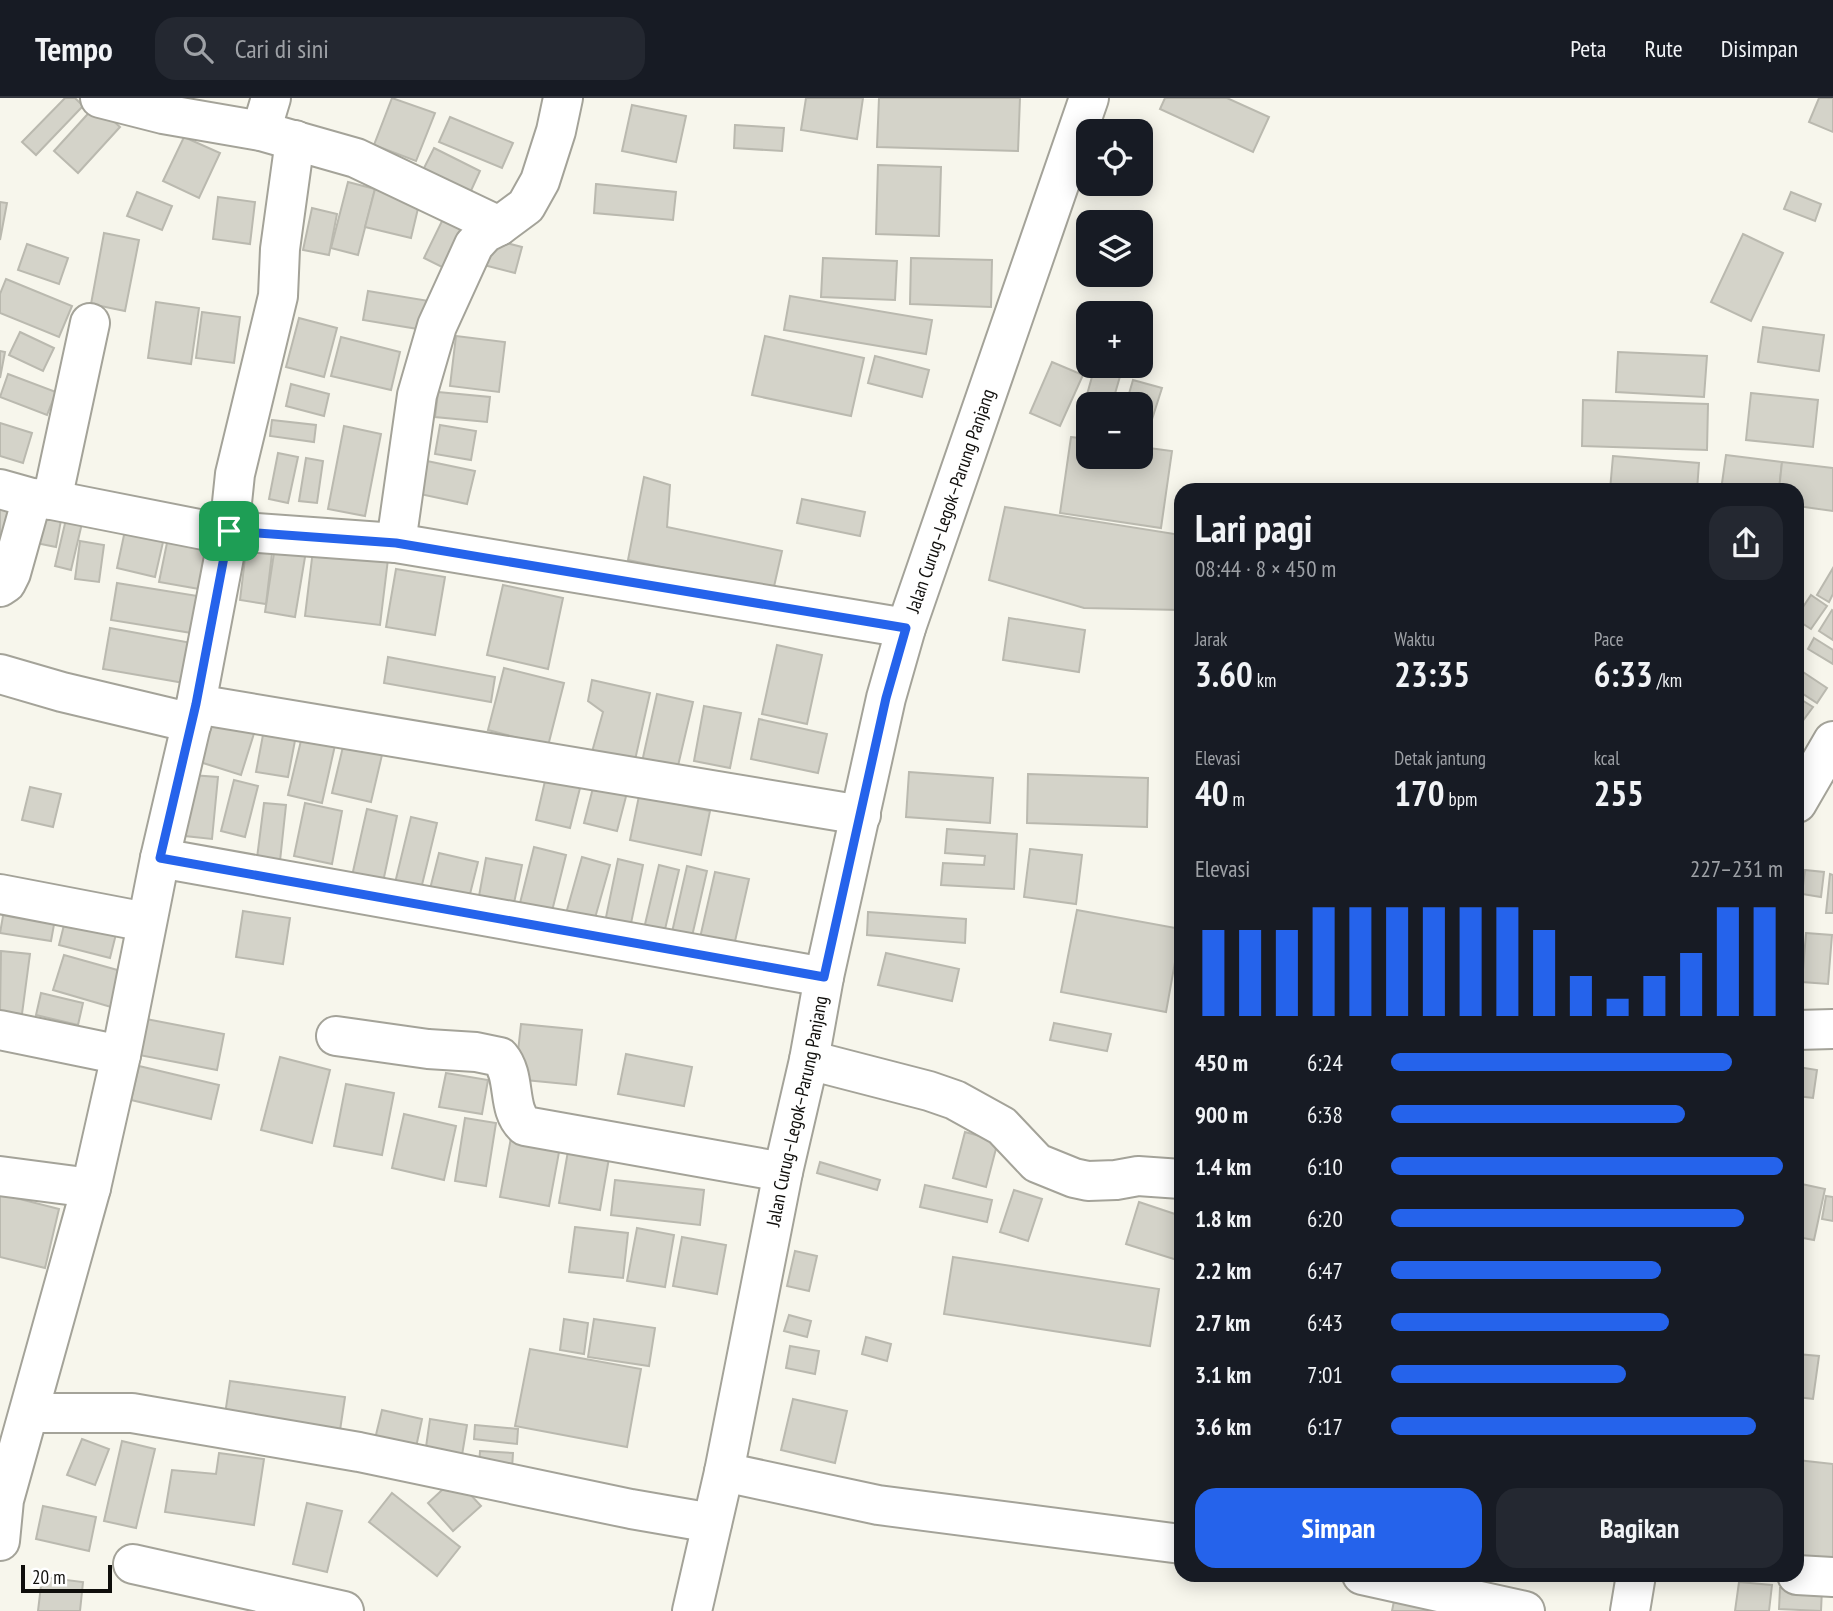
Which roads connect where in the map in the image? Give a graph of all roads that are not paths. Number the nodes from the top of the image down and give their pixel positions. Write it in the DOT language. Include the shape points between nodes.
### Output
graph roads {
  1 [pos="100,98"];
  2 [pos="563,98"];
  3 [pos="1089,98"];
  4 [pos="165,106"];
  5 [pos="276,123"];
  6 [pos="499,226"];
  7 [pos="90,323"];
  8 [pos="28,496"];
  9 [pos="229,531"];
  10 [pos="396,543"];
  11 [pos="0,587"];
  12 [pos="906,628"];
  13 [pos="0,674"];
  14 [pos="194,713"];
  15 [pos="1833,741"];
  16 [pos="1804,791"];
  17 [pos="861,815"];
  18 [pos="160,858"];
  19 [pos="0,894"];
  20 [pos="146,922"];
  21 [pos="824,977"];
  22 [pos="1833,1029"];
  23 [pos="0,1030"];
  24 [pos="1804,1030"];
  25 [pos="336,1035"];
  26 [pos="121,1055"];
  27 [pos="809,1060"];
  28 [pos="783,1172"];
  29 [pos="0,1176"];
  30 [pos="1174,1179"];
  31 [pos="91,1188"];
  32 [pos="30,1413"];
  33 [pos="724,1472"];
  34 [pos="712,1523"];
  35 [pos="0,1541"];
  36 [pos="1174,1543"];
  37 [pos="133,1564"];
  38 [pos="1804,1575"];
  39 [pos="1833,1577"];
  40 [pos="1635,1582"];
  41 [pos="1376,1589"];
  42 [pos="344,1611"];
  43 [pos="691,1611"];
  44 [pos="1525,1611"];
  45 [pos="1630,1611"];
  1 -- 4 [label="street"];
  2 -- 6 [label="street" via="540,181 526,206"];
  3 -- 12 [label="street, Jalan Curug–Legok–Parung Panjang"];
  4 -- 5 [label="street"];
  5 -- 6 [label="street"];
  5 -- 9 [label="street" via="278,296 235,474"];
  6 -- 10 [label="street" via="474,245 437,326 417,395"];
  7 -- 8 [label="street"];
  8 -- 9 [label="street" via="214,533"];
  8 -- 11 [label="street" via="11,573"];
  9 -- 10 [label="street"];
  9 -- 14 [label="street"];
  10 -- 12 [label="street"];
  12 -- 17 [label="street, Jalan Curug–Legok–Parung Panjang"];
  13 -- 14 [label="street" via="62,692"];
  14 -- 17 [label="street"];
  14 -- 18 [label="street"];
  15 -- 16 [label="street"];
  17 -- 21 [label="street, Jalan Curug–Legok–Parung Panjang"];
  18 -- 20 [label="street"];
  18 -- 21 [label="street"];
  19 -- 20 [label="street"];
  20 -- 26 [label="street"];
  21 -- 27 [label="street, Jalan Curug–Legok–Parung Panjang"];
  22 -- 24 [label="street"];
  23 -- 26 [label="street"];
  25 -- 28 [label="street" via="500,1057 509,1075 518,1120 525,1126"];
  26 -- 31 [label="street"];
  27 -- 28 [label="street, Jalan Curug–Legok–Parung Panjang"];
  27 -- 30 [label="street" via="955,1100 1002,1126 1037,1163 1074,1178"];
  28 -- 33 [label="street, Jalan Curug–Legok–Parung Panjang"];
  29 -- 31 [label="street"];
  31 -- 32 [label="street"];
  32 -- 34 [label="street" via="132,1413 359,1452"];
  32 -- 35 [label="street" via="4,1500"];
  33 -- 34 [label="street, Jalan Curug–Legok–Parung Panjang"];
  33 -- 36 [label="street" via="878,1504"];
  34 -- 43 [label="street, Jalan Curug–Legok–Parung Panjang"];
  37 -- 42 [label="street"];
  38 -- 39 [label="street"];
  40 -- 45 [label="street"];
  41 -- 44 [label="street"];
}
